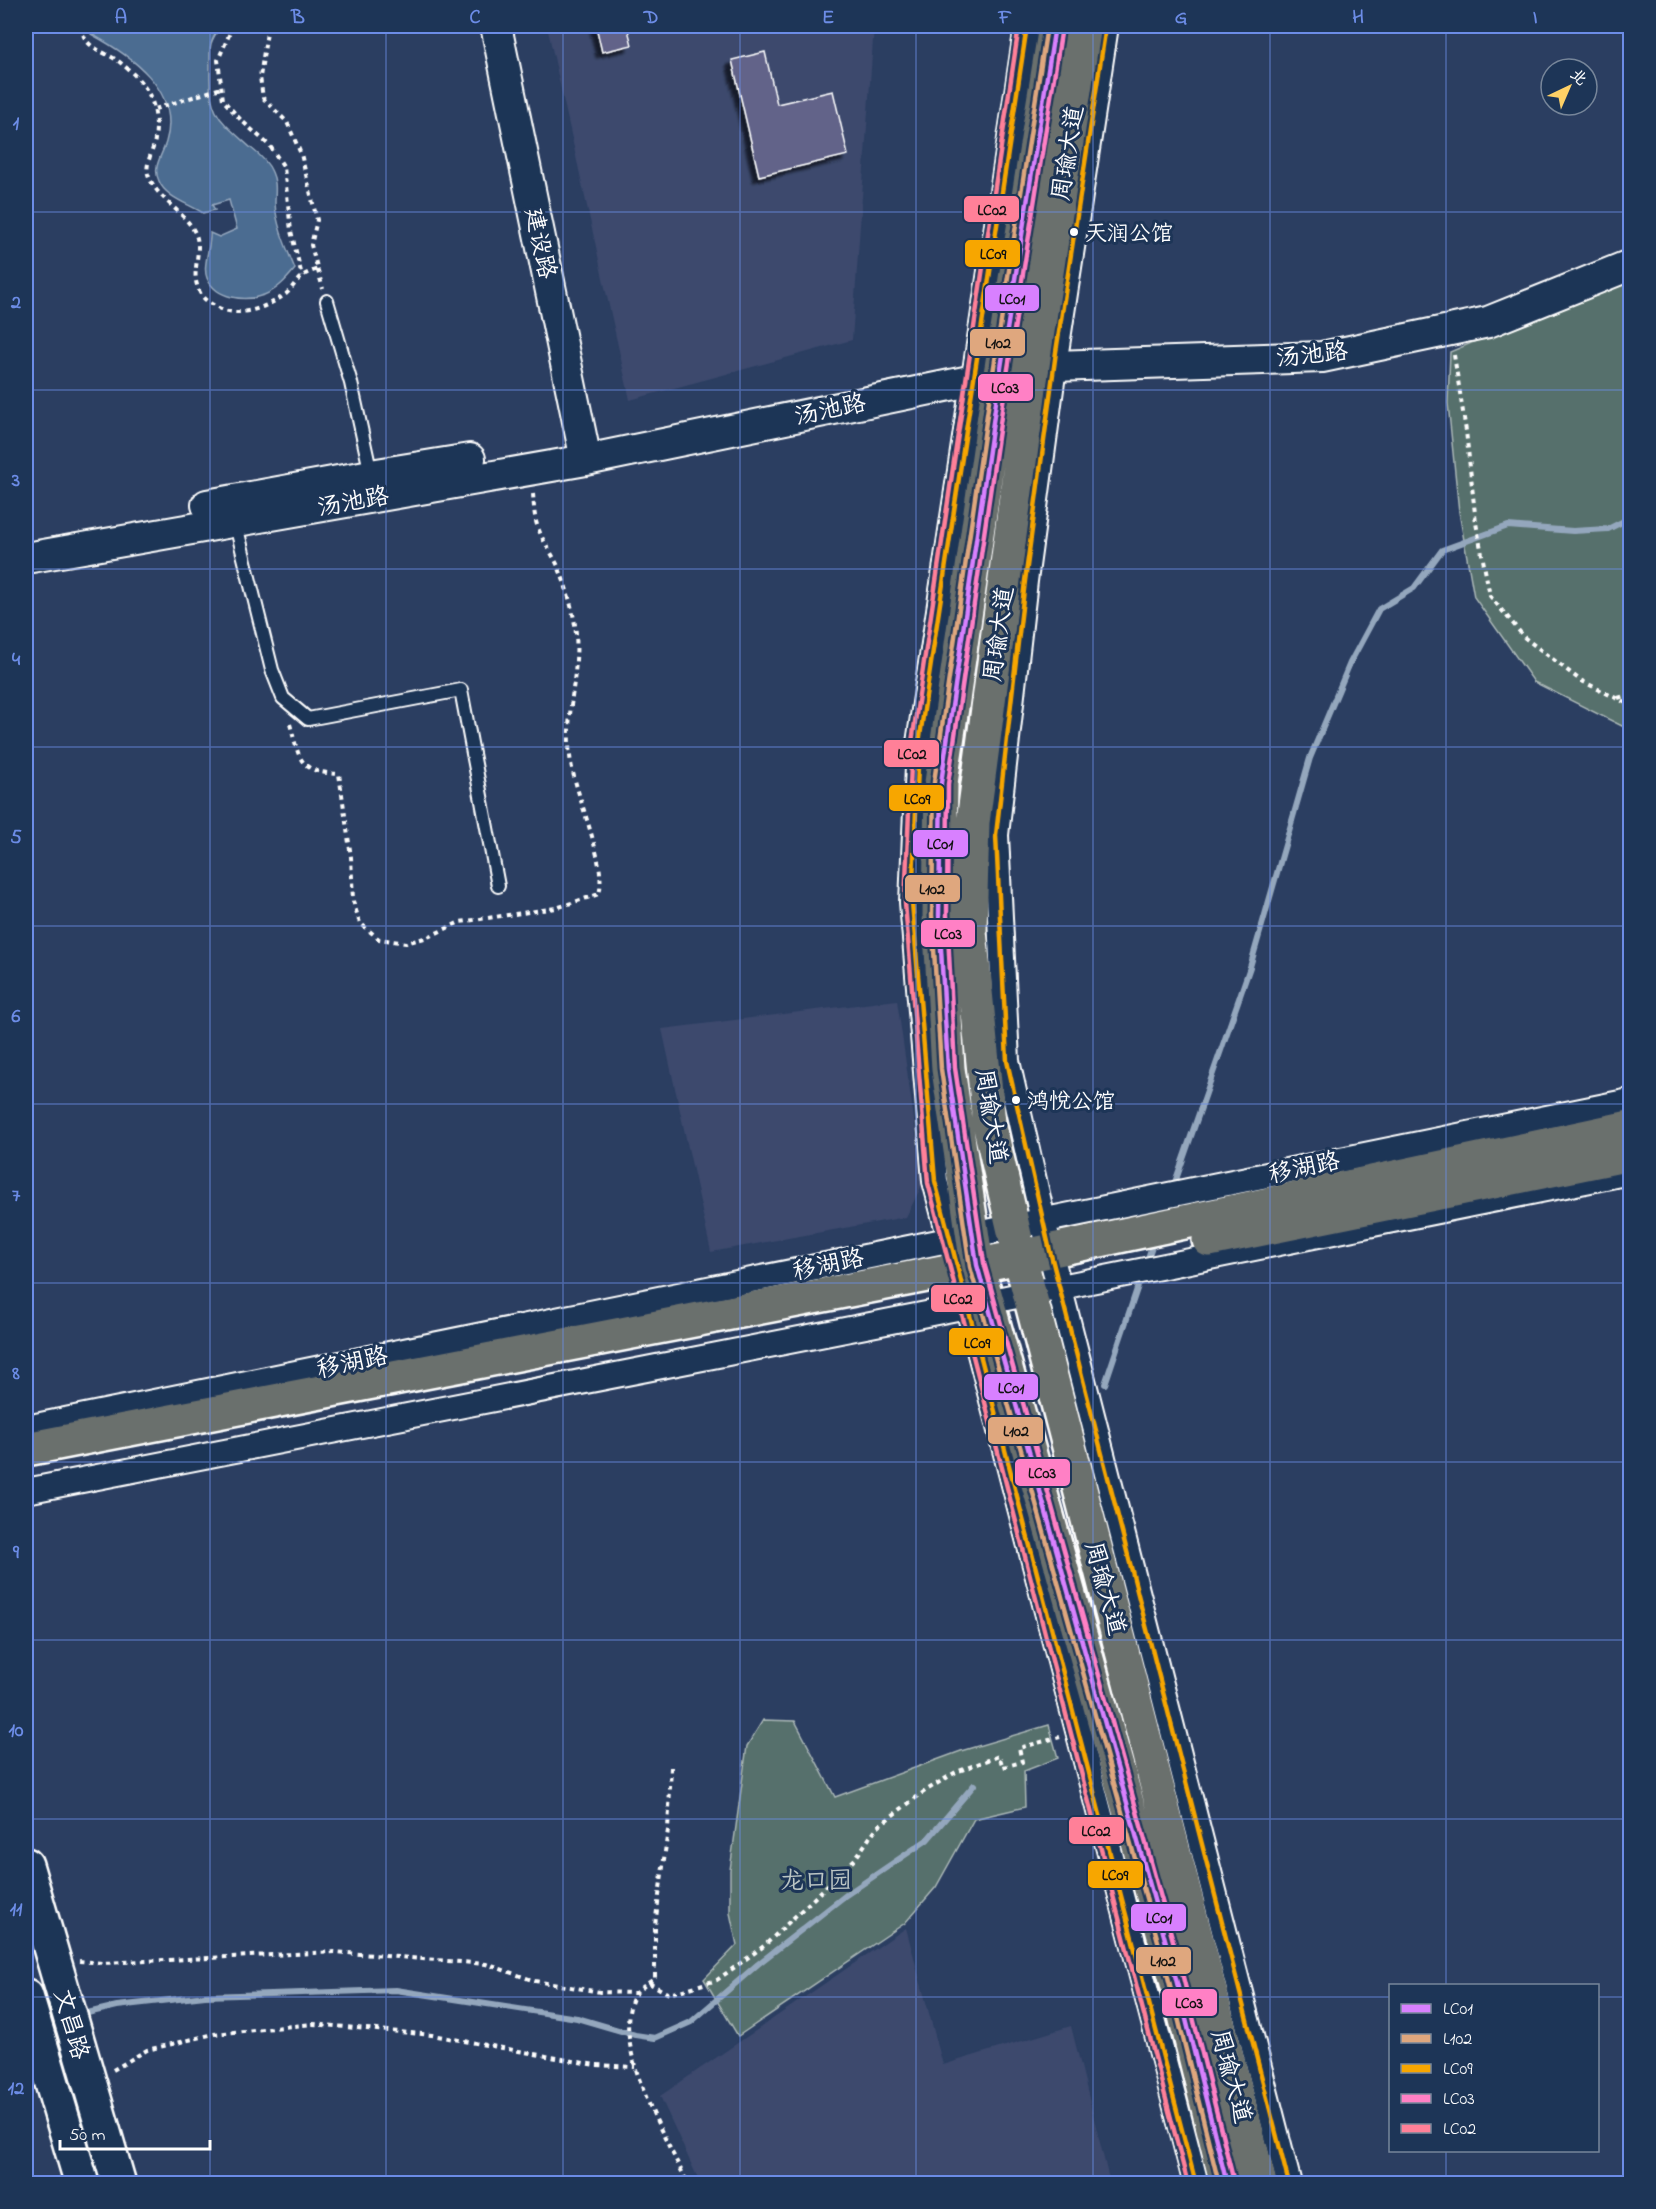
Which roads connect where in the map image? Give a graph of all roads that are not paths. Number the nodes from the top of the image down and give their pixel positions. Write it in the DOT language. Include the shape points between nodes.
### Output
graph roads {
  1 [pos="495,26"];
  2 [pos="1027,26"];
  3 [pos="1054,26"];
  4 [pos="1087,26"];
  5 [pos="1106,26"];
  6 [pos="1630,250"];
  7 [pos="1630,265"];
  8 [pos="327,301"];
  9 [pos="1016,365"];
  10 [pos="584,451"];
  11 [pos="371,475"];
  12 [pos="235,522"];
  13 [pos="26,539"];
  14 [pos="26,558"];
  15 [pos="498,886"];
  16 [pos="1630,1101"];
  17 [pos="1630,1127"];
  18 [pos="1630,1154"];
  19 [pos="1630,1172"];
  20 [pos="1155,1236"];
  21 [pos="1037,1260"];
  22 [pos="970,1274"];
  23 [pos="26,1428"];
  24 [pos="26,1449"];
  25 [pos="26,1468"];
  26 [pos="26,1491"];
  27 [pos="26,1865"];
  28 [pos="26,1996"];
  29 [pos="82,2184"];
  30 [pos="119,2184"];
  31 [pos="1196,2184"];
  32 [pos="1227,2184"];
  33 [pos="1260,2184"];
  34 [pos="1289,2184"];
  1 -- 10 [label="street, 建设路"];
  2 -- 9 [label="street"];
  3 -- 9 [label="main road, 周瑜大道"];
  4 -- 9 [label="main road, 周瑜大道"];
  5 -- 9 [label="street"];
  6 -- 9 [label="street, 汤池路" via="1482,308 1318,343"];
  7 -- 9 [label="street, 汤池路" via="1488,322 1322,357"];
  8 -- 11 [label="lane" via="351,383"];
  9 -- 10 [label="street, 汤池路"];
  9 -- 21 [label="main road, 周瑜大道" via="973,822 969,931 989,1123"];
  9 -- 22 [label="main road, 周瑜大道" via="941,783 939,915 948,1069"];
  10 -- 11 [label="street, 汤池路"];
  10 -- 12 [label="street, 汤池路"];
  11 -- 13 [label="street, 汤池路"];
  12 -- 14 [label="street, 汤池路"];
  12 -- 15 [label="lane" via="272,670 283,698 308,719 461,690"];
  16 -- 20 [label="street, 移湖路"];
  17 -- 20 [label="main road, 移湖路"];
  18 -- 20 [label="main road, 移湖路"];
  19 -- 20 [label="street, 移湖路"];
  20 -- 21 [label="main road, 移湖路"];
  20 -- 21 [label="street, 移湖路"];
  21 -- 22 [label="main road, 移湖路"];
  21 -- 33 [label="main road, 周瑜大道"];
  21 -- 34 [label="street"];
  22 -- 23 [label="street, 移湖路"];
  22 -- 24 [label="main road, 移湖路"];
  22 -- 25 [label="main road, 移湖路"];
  22 -- 26 [label="street, 移湖路"];
  22 -- 31 [label="street" via="1078,1733"];
  22 -- 32 [label="main road, 周瑜大道" via="1175,1975"];
  27 -- 30 [label="main road, 文昌路"];
  28 -- 29 [label="main road, 文昌路"];
}
